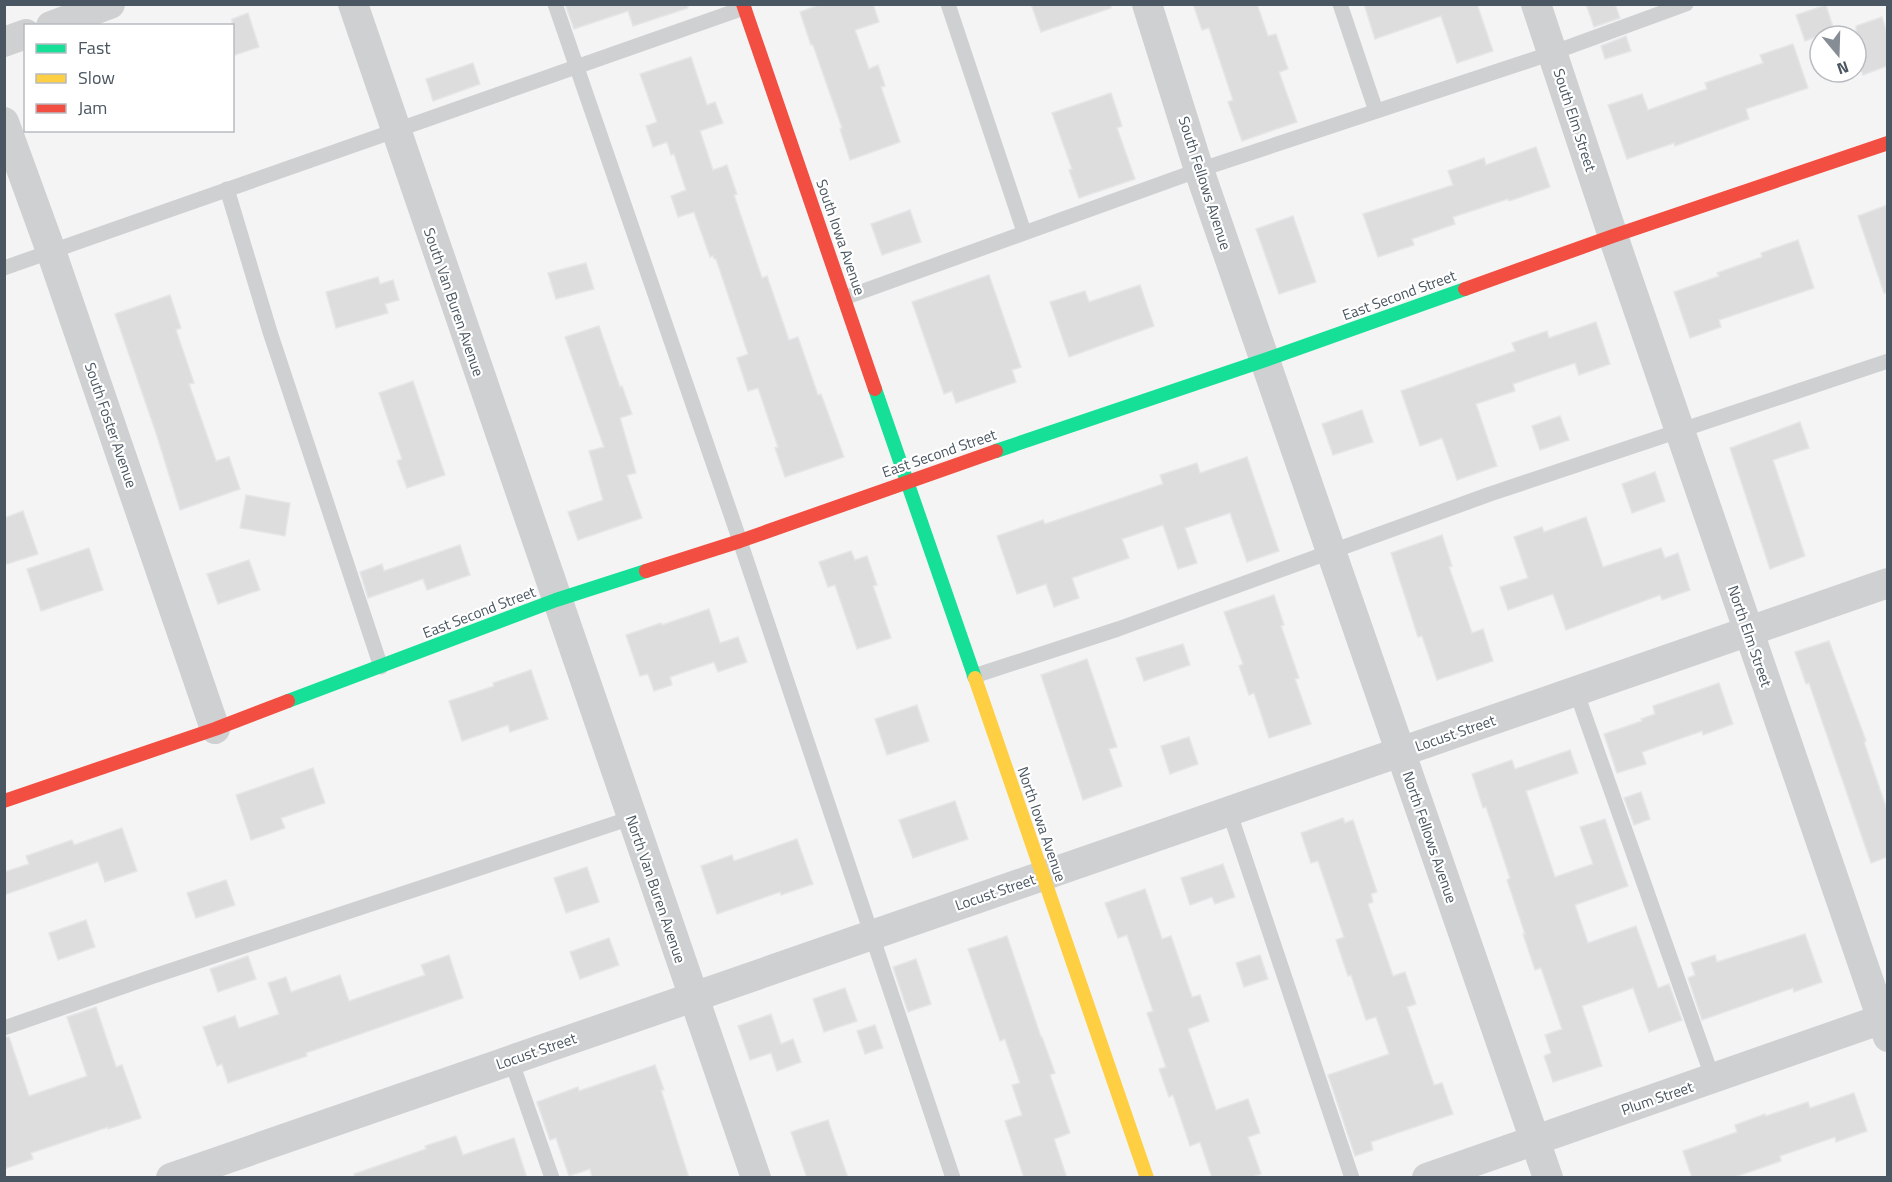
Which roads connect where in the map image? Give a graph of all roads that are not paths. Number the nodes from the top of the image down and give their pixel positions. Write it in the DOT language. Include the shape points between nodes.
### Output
graph roads {
  1 [pos="110,4"];
  2 [pos="353,4"];
  3 [pos="555,4"];
  4 [pos="948,4"];
  5 [pos="1147,4"];
  6 [pos="1340,4"];
  7 [pos="1536,4"];
  8 [pos="1686,4"];
  9 [pos="744,6"];
  10 [pos="56,24"];
  11 [pos="24,35"];
  12 [pos="4,42"];
  13 [pos="1552,53"];
  14 [pos="576,67"];
  15 [pos="1376,111"];
  16 [pos="4,122"];
  17 [pos="395,130"];
  18 [pos="1887,143"];
  19 [pos="1199,170"];
  20 [pos="227,189"];
  21 [pos="1024,232"];
  22 [pos="1613,236"];
  23 [pos="51,251"];
  24 [pos="4,268"];
  25 [pos="844,298"];
  26 [pos="1265,360"];
  27 [pos="1887,361"];
  28 [pos="1680,430"];
  29 [pos="907,481"];
  30 [pos="740,541"];
  31 [pos="1331,552"];
  32 [pos="1887,583"];
  33 [pos="556,600"];
  34 [pos="1749,631"];
  35 [pos="381,667"];
  36 [pos="974,676"];
  37 [pos="1576,691"];
  38 [pos="215,729"];
  39 [pos="1400,752"];
  40 [pos="4,801"];
  41 [pos="1229,811"];
  42 [pos="631,818"];
  43 [pos="1043,875"];
  44 [pos="871,935"];
  45 [pos="693,997"];
  46 [pos="1885,1025"];
  47 [pos="4,1028"];
  48 [pos="511,1059"];
  49 [pos="1713,1079"];
  50 [pos="1535,1140"];
  51 [pos="171,1178"];
  52 [pos="552,1178"];
  53 [pos="756,1178"];
  54 [pos="953,1178"];
  55 [pos="1146,1178"];
  56 [pos="1352,1178"];
  57 [pos="1427,1178"];
  58 [pos="1548,1178"];
  1 -- 10 [label="street"];
  2 -- 17 [label="street, South Van Buren Avenue"];
  3 -- 14 [label="lane"];
  4 -- 21 [label="lane"];
  5 -- 19 [label="street, South Fellows Avenue"];
  6 -- 15 [label="lane"];
  7 -- 13 [label="street, South Elm Street"];
  8 -- 13 [label="lane"];
  9 -- 14 [label="lane"];
  9 -- 25 [label="street, South Iowa Avenue"];
  11 -- 12 [label="street"];
  13 -- 15 [label="lane"];
  13 -- 22 [label="street, South Elm Street"];
  14 -- 17 [label="lane"];
  14 -- 30 [label="lane"];
  15 -- 19 [label="lane"];
  16 -- 23 [label="street, South Foster Avenue"];
  17 -- 20 [label="lane"];
  17 -- 33 [label="street, South Van Buren Avenue"];
  18 -- 22 [label="street, East Second Street"];
  19 -- 21 [label="lane"];
  19 -- 26 [label="street, South Fellows Avenue"];
  20 -- 23 [label="lane"];
  20 -- 35 [label="lane"];
  21 -- 25 [label="lane"];
  22 -- 26 [label="street, East Second Street"];
  22 -- 28 [label="street, North Elm Street"];
  23 -- 24 [label="lane"];
  23 -- 38 [label="street, South Foster Avenue"];
  25 -- 29 [label="street, South Iowa Avenue"];
  26 -- 29 [label="street, East Second Street"];
  26 -- 31 [label="street, North Fellows Avenue"];
  27 -- 28 [label="lane"];
  28 -- 31 [label="lane"];
  28 -- 34 [label="street, North Elm Street"];
  29 -- 30 [label="street, East Second Street"];
  29 -- 36 [label="street, North Iowa Avenue"];
  30 -- 33 [label="street, East Second Street"];
  30 -- 44 [label="lane"];
  31 -- 36 [label="lane"];
  31 -- 39 [label="street, North Fellows Avenue"];
  32 -- 34 [label="street, Locust Street"];
  33 -- 35 [label="street, East Second Street"];
  33 -- 42 [label="street, North Van Buren Avenue"];
  34 -- 37 [label="street, Locust Street"];
  34 -- 46 [label="street, North Elm Street"];
  35 -- 38 [label="street, East Second Street"];
  36 -- 43 [label="street, North Iowa Avenue"];
  37 -- 39 [label="street, Locust Street"];
  37 -- 49 [label="lane"];
  38 -- 40 [label="street, East Second Street"];
  39 -- 41 [label="street, Locust Street"];
  39 -- 50 [label="street, North Fellows Avenue"];
  41 -- 43 [label="street, Locust Street"];
  41 -- 56 [label="lane"];
  42 -- 45 [label="street, North Van Buren Avenue"];
  42 -- 47 [label="lane"];
  43 -- 44 [label="street, Locust Street"];
  43 -- 55 [label="street, North Iowa Avenue"];
  44 -- 45 [label="street, Locust Street"];
  44 -- 54 [label="lane"];
  45 -- 48 [label="street, Locust Street"];
  45 -- 53 [label="street, North Van Buren Avenue"];
  46 -- 49 [label="street, Plum Street"];
  48 -- 51 [label="street, Locust Street"];
  48 -- 52 [label="lane"];
  49 -- 50 [label="street, Plum Street"];
  50 -- 57 [label="street, Plum Street"];
  50 -- 58 [label="street, North Fellows Avenue"];
}
